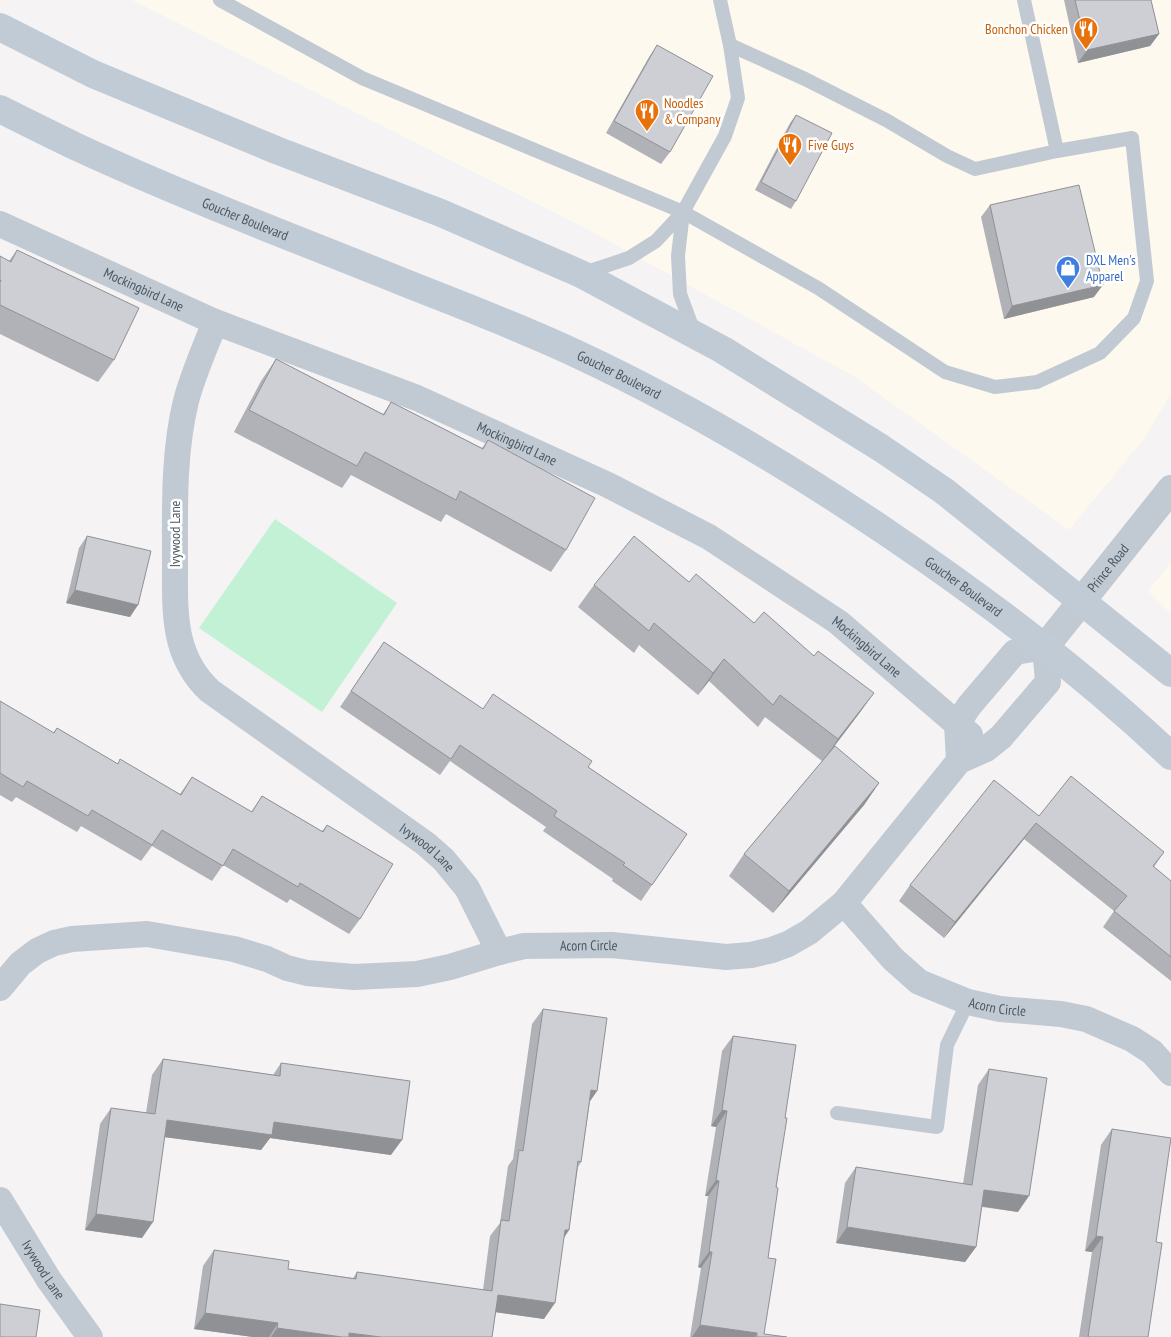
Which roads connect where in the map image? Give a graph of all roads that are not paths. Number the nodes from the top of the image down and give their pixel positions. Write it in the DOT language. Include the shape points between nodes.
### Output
graph roads {
  1 [pos="220,0"];
  2 [pos="720,0"];
  3 [pos="1024,0"];
  4 [pos="0,28"];
  5 [pos="730,45"];
  6 [pos="0,109"];
  7 [pos="1056,151"];
  8 [pos="683,212"];
  9 [pos="0,224"];
  10 [pos="581,274"];
  11 [pos="215,322"];
  12 [pos="696,335"];
  13 [pos="1171,489"];
  14 [pos="1082,600"];
  15 [pos="1045,648"];
  16 [pos="1171,674"];
  17 [pos="957,724"];
  18 [pos="986,749"];
  19 [pos="1171,756"];
  20 [pos="959,761"];
  21 [pos="844,903"];
  22 [pos="498,952"];
  23 [pos="0,988"];
  24 [pos="968,1002"];
  25 [pos="1171,1073"];
  26 [pos="837,1113"];
  27 [pos="0,1200"];
  28 [pos="90,1337"];
  1 -- 8 [label="lane" via="362,78"];
  2 -- 5 [label="lane"];
  3 -- 7 [label="lane"];
  4 -- 10 [label="main road" via="102,78 276,150 441,213"];
  5 -- 7 [label="lane" via="805,79 975,169"];
  5 -- 8 [label="lane" via="738,98 725,136"];
  6 -- 15 [label="main road, Goucher Boulevard" via="165,185 523,330 646,387 771,457 841,502 976,594"];
  7 -- 8 [label="lane" via="1132,138 1148,281 1134,318 1100,352 1037,382 995,387 945,372 818,288"];
  8 -- 10 [label="lane" via="656,241 629,258"];
  8 -- 12 [label="lane" via="678,256 680,294"];
  9 -- 11 [label="street, Mockingbird Lane"];
  10 -- 12 [label="main road"];
  11 -- 17 [label="street, Mockingbird Lane" via="417,398 608,485 709,537 838,622"];
  11 -- 22 [label="street, Ivywood Lane" via="186,400 176,483 176,614 187,659 197,679 210,692 444,860 467,888"];
  12 -- 14 [label="main road" via="944,491"];
  13 -- 14 [label="street, Prince Road"];
  14 -- 15 [label="street, Prince Road"];
  14 -- 16 [label="main road"];
  15 -- 17 [label="street" via="1015,652"];
  15 -- 18 [label="street, Acorn Circle" via="1048,682 1002,737"];
  15 -- 19 [label="main road, Goucher Boulevard"];
  17 -- 18 [label="street, Mockingbird Lane"];
  17 -- 20 [label="street"];
  18 -- 20 [label="street, Acorn Circle"];
  20 -- 21 [label="street, Acorn Circle"];
  21 -- 22 [label="street, Acorn Circle" via="788,944 751,955 726,957 602,945 524,946"];
  21 -- 24 [label="street, Acorn Circle" via="919,982"];
  22 -- 23 [label="street" via="417,974 354,977 307,973 234,949 147,934 72,939 37,951 20,964"];
  24 -- 25 [label="street, Acorn Circle" via="1086,1019 1132,1039 1152,1052"];
  24 -- 26 [label="lane" via="947,1045 937,1127"];
  27 -- 28 [label="street, Ivywood Lane" via="49,1280"];
}
